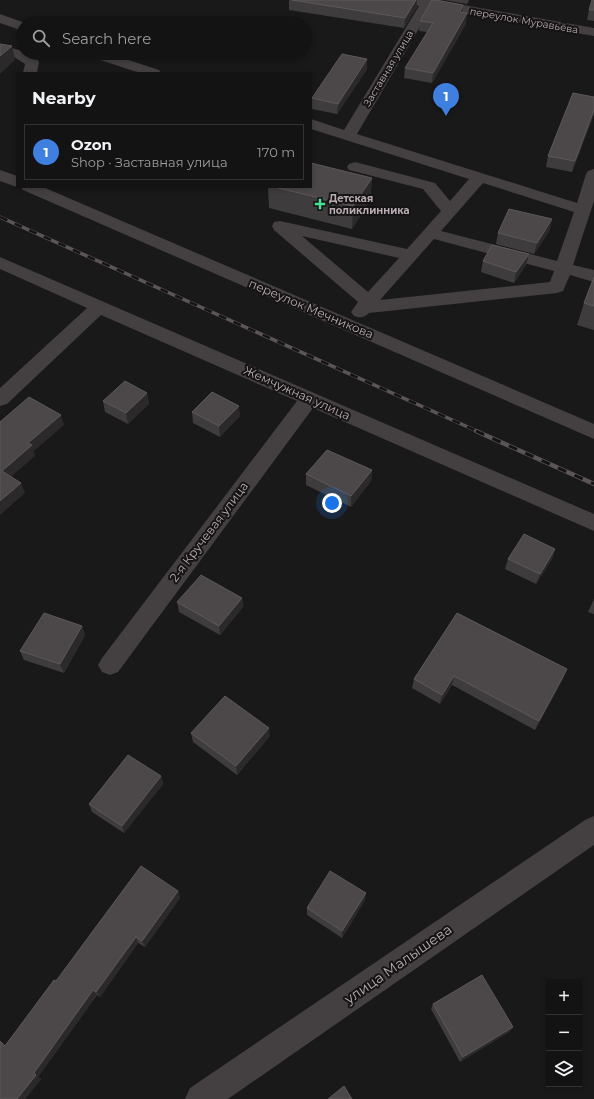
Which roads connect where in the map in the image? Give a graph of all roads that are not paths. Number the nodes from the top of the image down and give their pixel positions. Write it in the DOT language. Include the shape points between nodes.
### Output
graph roads {
  1 [pos="407,0"];
  2 [pos="428,2"];
  3 [pos="0,18"];
  4 [pos="16,24"];
  5 [pos="594,32"];
  6 [pos="0,49"];
  7 [pos="16,53"];
  8 [pos="29,60"];
  9 [pos="114,60"];
  10 [pos="30,72"];
  11 [pos="151,72"];
  12 [pos="312,124"];
  13 [pos="348,136"];
  14 [pos="355,167"];
  15 [pos="0,174"];
  16 [pos="594,174"];
  17 [pos="479,178"];
  18 [pos="16,182"];
  19 [pos="31,188"];
  20 [pos="583,210"];
  21 [pos="449,211"];
  22 [pos="430,233"];
  23 [pos="410,255"];
  24 [pos="0,262"];
  25 [pos="563,269"];
  26 [pos="594,276"];
  27 [pos="367,305"];
  28 [pos="99,307"];
  29 [pos="348,325"];
  30 [pos="0,399"];
  31 [pos="309,399"];
  32 [pos="594,432"];
  33 [pos="594,523"];
  34 [pos="110,665"];
  35 [pos="594,829"];
  36 [pos="201,1099"];
  1 -- 2 [label="street, переулок Муравьёва"];
  2 -- 5 [label="street, переулок Муравьёва"];
  2 -- 13 [label="street, Заставная улица"];
  3 -- 4 [label="street"];
  6 -- 7 [label="street"];
  8 -- 10 [label="street" via="32,62"];
  9 -- 11 [label="street"];
  12 -- 13 [label="street"];
  13 -- 17 [label="street"];
  14 -- 21 [label="street" via="429,186"];
  15 -- 18 [label="street"];
  16 -- 20 [label="street"];
  17 -- 20 [label="street"];
  17 -- 21 [label="street"];
  19 -- 29 [label="street, переулок Мечникова"];
  20 -- 25 [label="street"];
  21 -- 22 [label="street"];
  22 -- 23 [label="street"];
  22 -- 25 [label="street"];
  23 -- 27 [label="street"];
  23 -- 27 [label="street" via="280,226"];
  24 -- 28 [label="street, Жемчужная улица"];
  25 -- 26 [label="street"];
  25 -- 27 [label="street" via="557,286 472,297"];
  27 -- 29 [label="street"];
  28 -- 30 [label="street"];
  28 -- 31 [label="street, Жемчужная улица"];
  29 -- 32 [label="street, переулок Мечникова"];
  31 -- 33 [label="street, Жемчужная улица"];
  31 -- 34 [label="street, 2-я Кручевая улица"];
  35 -- 36 [label="street, улица Малышева"];
}
